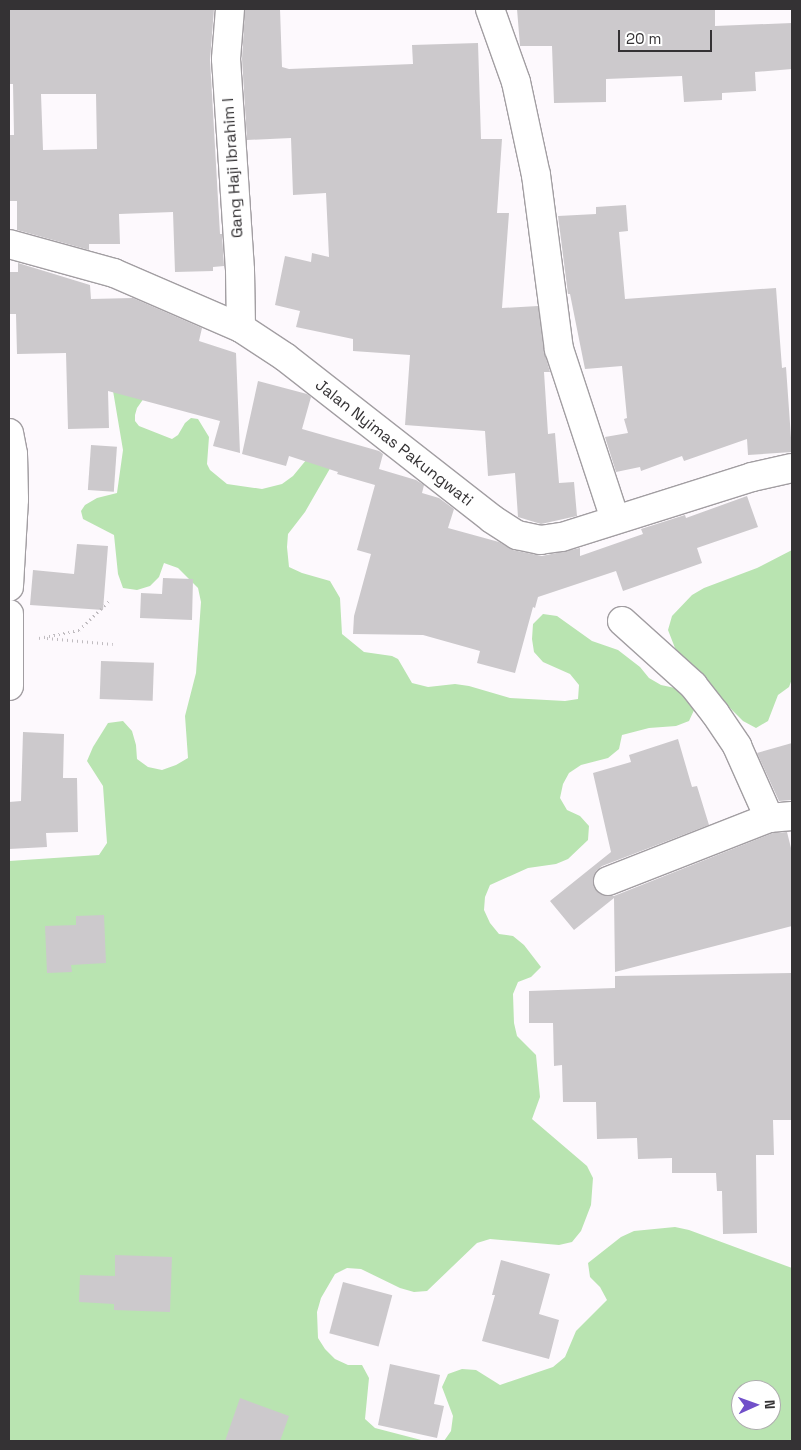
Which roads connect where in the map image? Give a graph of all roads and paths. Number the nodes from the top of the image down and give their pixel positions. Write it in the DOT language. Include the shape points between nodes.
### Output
graph roads {
  1 [pos="230,9"];
  2 [pos="490,9"];
  3 [pos="9,244"];
  4 [pos="241,328"];
  5 [pos="9,433"];
  6 [pos="792,468"];
  7 [pos="615,519"];
  8 [pos="9,587"];
  9 [pos="110,600"];
  10 [pos="9,614"];
  11 [pos="622,622"];
  12 [pos="9,637"];
  13 [pos="43,638"];
  14 [pos="113,644"];
  15 [pos="9,686"];
  16 [pos="781,817"];
  17 [pos="608,881"];
  1 -- 4 [label="street, Gang Haji Ibrahim I" via="226,60"];
  2 -- 7 [label="street" via="516,82 536,175 559,349"];
  3 -- 4 [label="street, Jalan Nyimas Pakungwati" via="114,273"];
  4 -- 7 [label="street, Jalan Nyimas Pakungwati" via="285,357 492,519 517,535 540,540 562,537"];
  5 -- 8 [label="street" via="14,499"];
  6 -- 7 [label="street, Jalan Nyimas Pakungwati"];
  9 -- 13 [label="path" via="79,630"];
  10 -- 12 [label="street"];
  11 -- 16 [label="street" via="693,685 715,713"];
  12 -- 13 [label="path"];
  12 -- 15 [label="street"];
  13 -- 14 [label="path"];
  16 -- 17 [label="street"];
}
